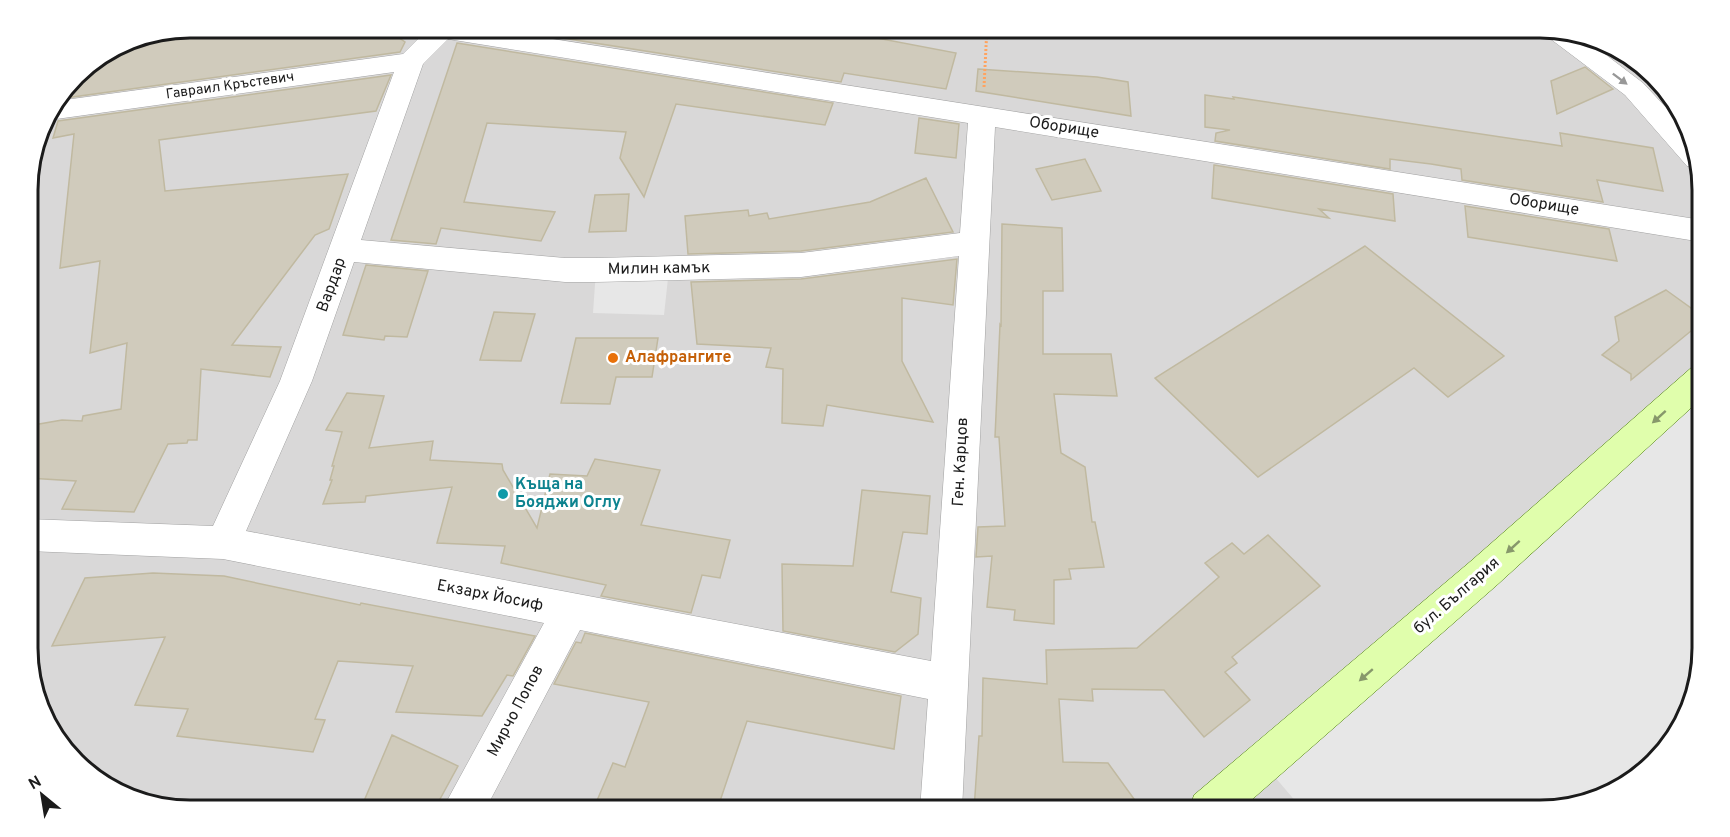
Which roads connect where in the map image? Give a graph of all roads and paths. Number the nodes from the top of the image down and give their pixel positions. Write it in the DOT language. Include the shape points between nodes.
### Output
graph roads {
  1 [pos="428,38"];
  2 [pos="491,38"];
  3 [pos="986,38"];
  4 [pos="1569,40"];
  5 [pos="411,61"];
  6 [pos="61,109"];
  7 [pos="982,115"];
  8 [pos="1686,147"];
  9 [pos="1692,229"];
  10 [pos="974,243"];
  11 [pos="344,250"];
  12 [pos="1692,387"];
  13 [pos="38,535"];
  14 [pos="224,543"];
  15 [pos="570,612"];
  16 [pos="948,684"];
  17 [pos="942,799"];
  18 [pos="1221,799"];
  19 [pos="469,800"];
  1 -- 5 [label="street, Вардар"];
  2 -- 7 [label="street, Оборище"];
  3 -- 7 [label="path"];
  4 -- 8 [label="street, one-way" via="1634,89"];
  5 -- 6 [label="street, Гавраил Кръстевич"];
  5 -- 11 [label="street, Вардар"];
  7 -- 9 [label="street, Оборище"];
  7 -- 10 [label="street, Ген. Карцов"];
  10 -- 11 [label="street, Милин камък" via="801,266 565,270"];
  10 -- 16 [label="street, Ген. Карцов"];
  11 -- 14 [label="street, Вардар" via="296,381"];
  12 -- 18 [label="street, бул. България, one-way"];
  13 -- 14 [label="street, Екзарх Йосиф"];
  14 -- 15 [label="street, Екзарх Йосиф"];
  15 -- 16 [label="street, Екзарх Йосиф"];
  15 -- 19 [label="street, Мирчо Попов"];
  16 -- 17 [label="street, Ген. Карцов"];
}
